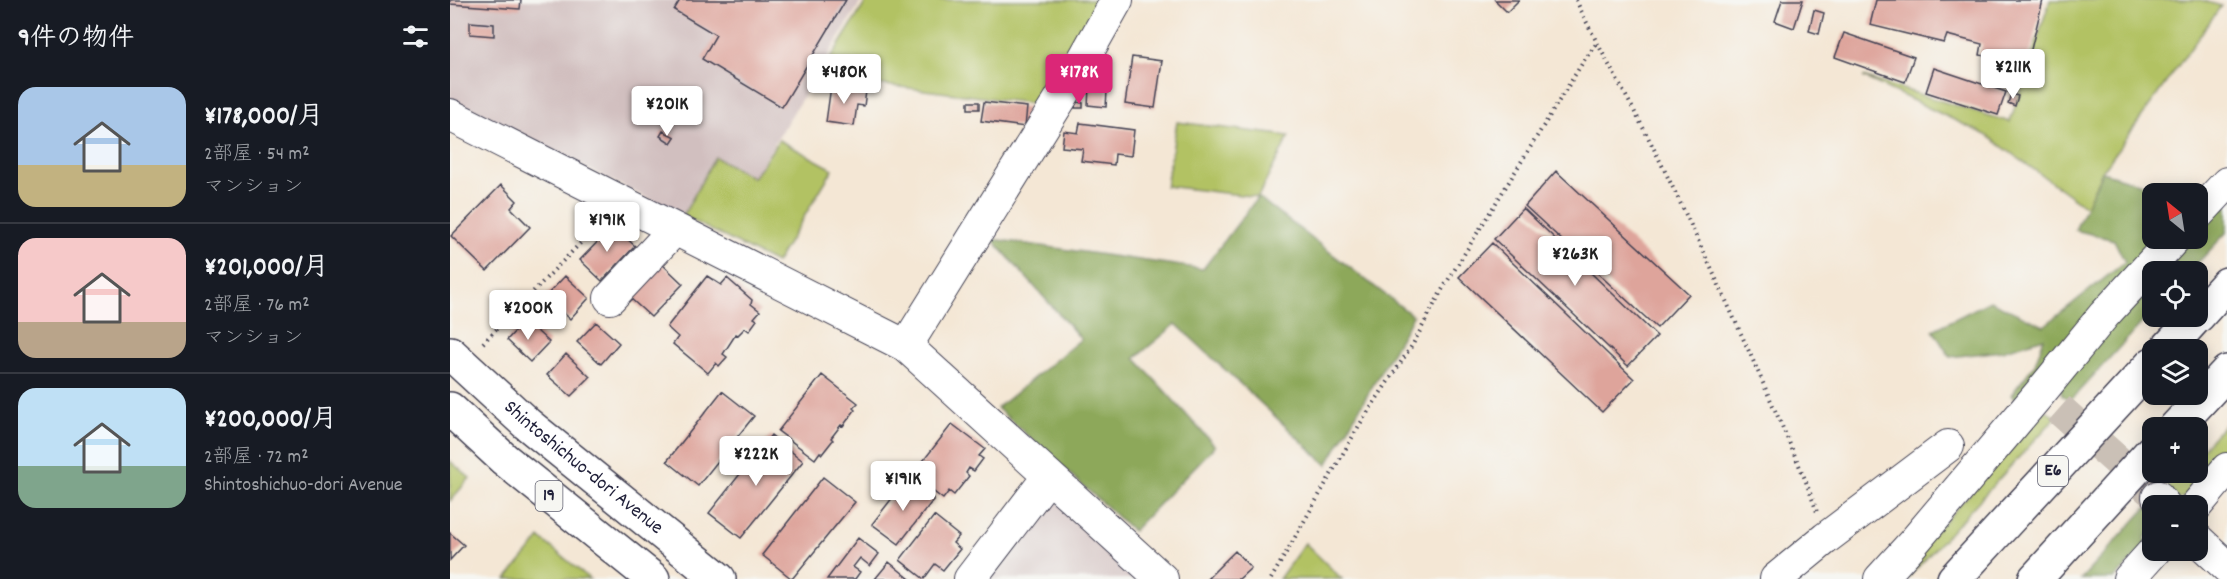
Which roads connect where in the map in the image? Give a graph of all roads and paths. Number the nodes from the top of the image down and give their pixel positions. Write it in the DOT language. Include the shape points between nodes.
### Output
graph roads {
  1 [pos="1117,0"];
  2 [pos="1576,0"];
  3 [pos="1596,44"];
  4 [pos="450,115"];
  5 [pos="2227,183"];
  6 [pos="621,202"];
  7 [pos="2208,203"];
  8 [pos="675,229"];
  9 [pos="2165,249"];
  10 [pos="2227,285"];
  11 [pos="610,298"];
  12 [pos="2208,305"];
  13 [pos="2187,327"];
  14 [pos="2176,339"];
  15 [pos="483,344"];
  16 [pos="906,346"];
  17 [pos="450,353"];
  18 [pos="2227,372"];
  19 [pos="2142,375"];
  20 [pos="450,409"];
  21 [pos="2185,417"];
  22 [pos="1948,446"];
  23 [pos="2142,462"];
  24 [pos="2227,469"];
  25 [pos="1049,476"];
  26 [pos="2205,495"];
  27 [pos="1826,538"];
  28 [pos="2208,549"];
  29 [pos="2145,561"];
  30 [pos="2227,567"];
  31 [pos="653,579"];
  32 [pos="719,579"];
  33 [pos="970,579"];
  34 [pos="1162,579"];
  35 [pos="1271,579"];
  36 [pos="1776,579"];
  37 [pos="1880,579"];
  38 [pos="1954,579"];
  39 [pos="2035,579"];
  40 [pos="2128,579"];
  1 -- 16 [label="street" via="1069,85"];
  2 -- 3 [label="path"];
  3 -- 27 [label="path" via="1656,153 1720,284 1805,479"];
  3 -- 35 [label="path" via="1360,424"];
  4 -- 6 [label="street"];
  5 -- 7 [label="street"];
  6 -- 8 [label="street"];
  6 -- 15 [label="path"];
  8 -- 11 [label="street"];
  8 -- 16 [label="street"];
  9 -- 37 [label="street" via="2104,315 2050,401"];
  10 -- 12 [label="main road"];
  13 -- 14 [label="main road"];
  16 -- 25 [label="street"];
  17 -- 32 [label="main road, Shintoshichuo-dori Avenue / 19" via="526,423"];
  18 -- 21 [label="main road"];
  19 -- 38 [label="main road, E6"];
  20 -- 31 [label="main road, 19" via="504,459"];
  22 -- 27 [label="street"];
  23 -- 39 [label="main road"];
  24 -- 26 [label="street"];
  25 -- 33 [label="street"];
  25 -- 34 [label="street"];
  27 -- 36 [label="street"];
  28 -- 30 [label="street"];
  29 -- 40 [label="street"];
}
